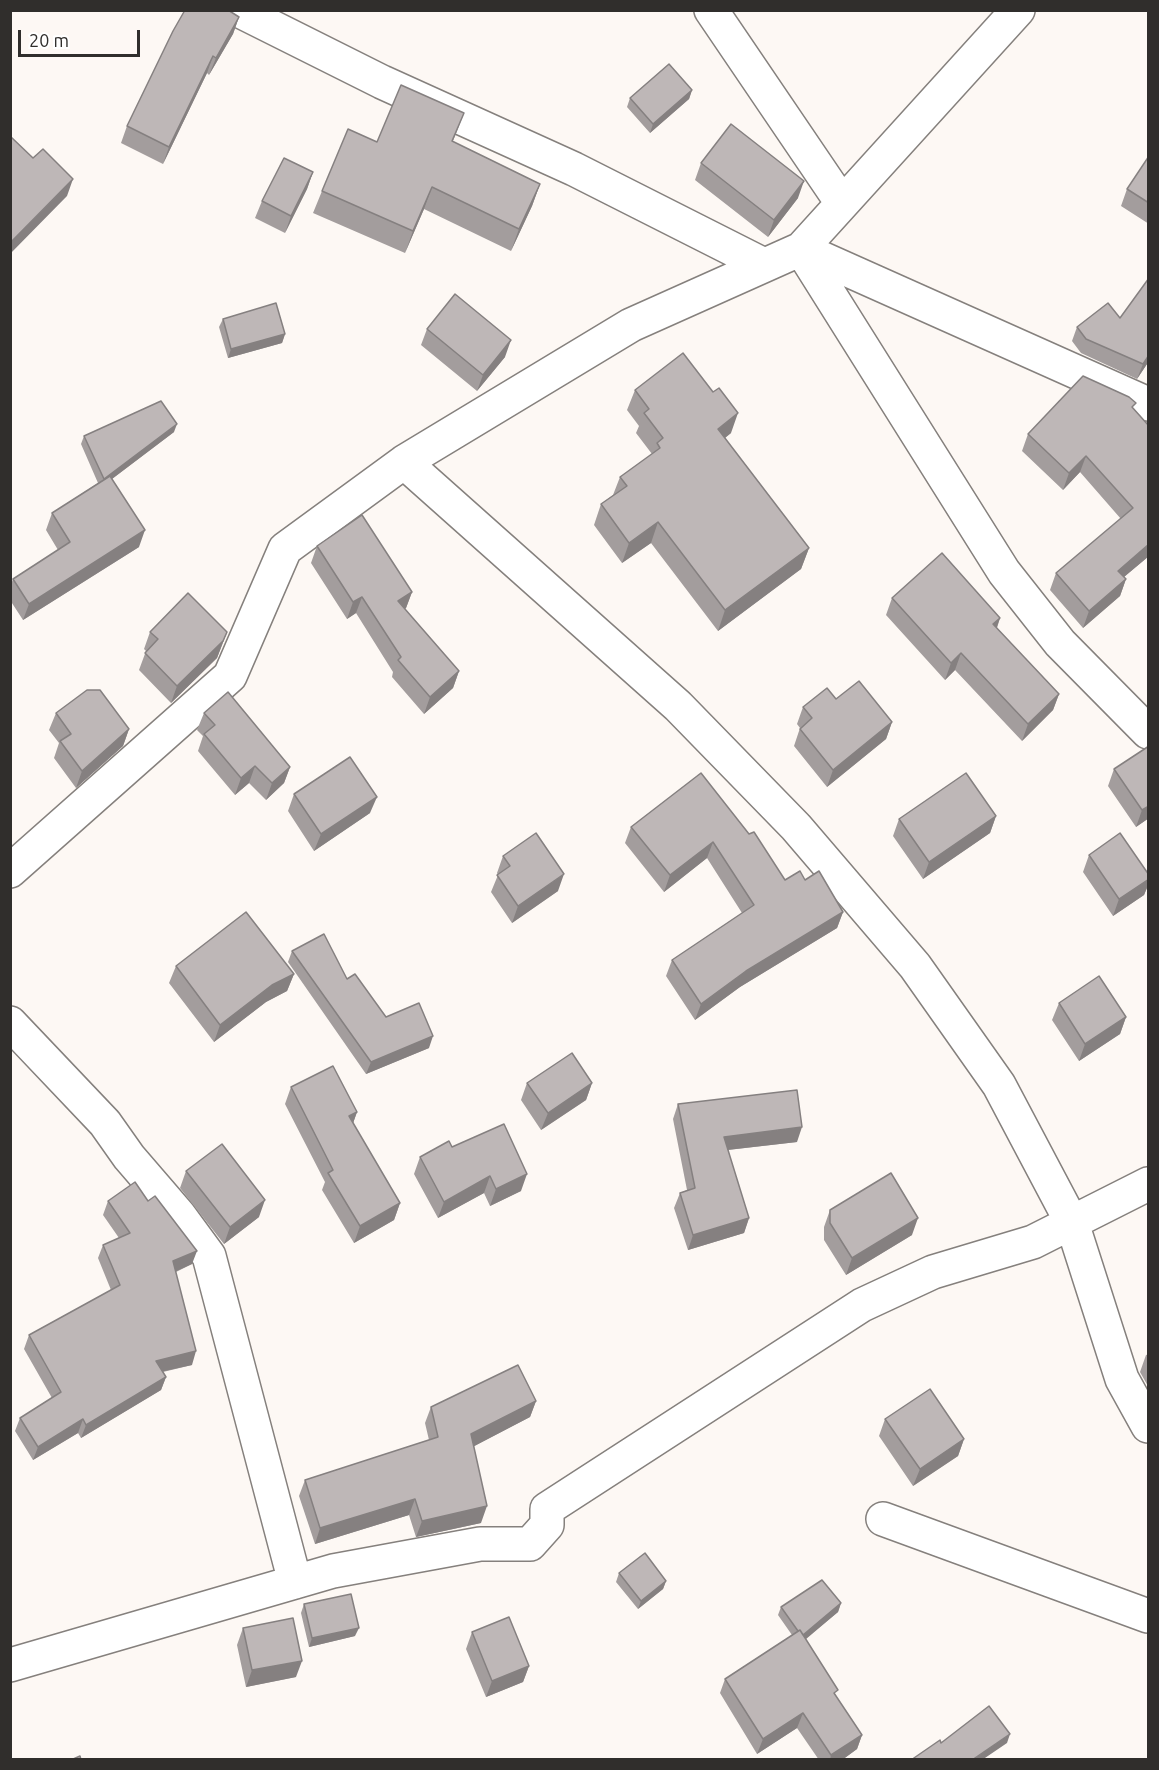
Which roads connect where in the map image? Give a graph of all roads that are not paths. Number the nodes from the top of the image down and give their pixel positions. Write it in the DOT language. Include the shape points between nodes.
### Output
graph roads {
  1 [pos="238,10"];
  2 [pos="711,10"];
  3 [pos="1018,10"];
  4 [pos="842,203"];
  5 [pos="801,249"];
  6 [pos="764,265"];
  7 [pos="1149,404"];
  8 [pos="404,462"];
  9 [pos="1149,732"];
  10 [pos="10,871"];
  11 [pos="10,1023"];
  12 [pos="1149,1184"];
  13 [pos="1072,1223"];
  14 [pos="1149,1426"];
  15 [pos="883,1519"];
  16 [pos="295,1582"];
  17 [pos="1149,1616"];
  18 [pos="10,1665"];
  1 -- 6 [label="street" via="381,82 574,169"];
  2 -- 4 [label="street"];
  3 -- 4 [label="street"];
  4 -- 5 [label="street"];
  5 -- 6 [label="street"];
  5 -- 7 [label="street"];
  5 -- 9 [label="street" via="1004,572 1060,643"];
  6 -- 8 [label="street" via="631,325"];
  8 -- 10 [label="street" via="285,549 230,676"];
  8 -- 13 [label="street" via="678,706 796,827 915,966 999,1084"];
  11 -- 16 [label="street" via="105,1123 209,1256"];
  12 -- 13 [label="street"];
  13 -- 14 [label="street" via="1122,1379"];
  13 -- 16 [label="street" via="1034,1242 933,1272 862,1305 547,1509 547,1525 530,1544 480,1544 333,1571"];
  15 -- 17 [label="street"];
  16 -- 18 [label="street"];
}
